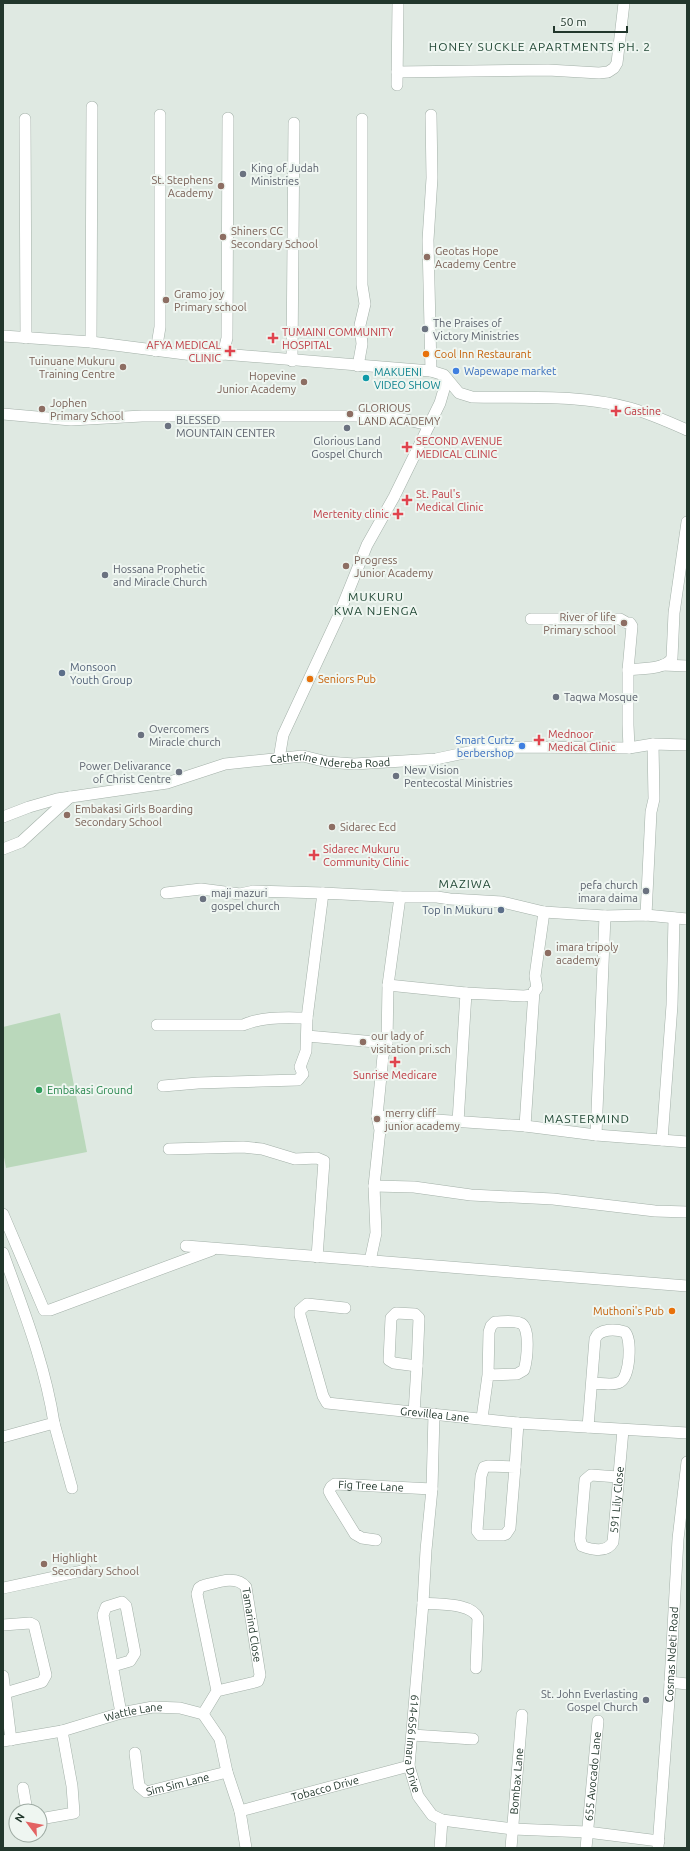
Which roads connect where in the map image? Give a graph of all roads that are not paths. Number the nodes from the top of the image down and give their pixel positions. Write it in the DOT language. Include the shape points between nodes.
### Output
graph roads {
  1 [pos="398,3"];
  2 [pos="624,3"];
  3 [pos="397,72"];
  4 [pos="397,85"];
  5 [pos="92,107"];
  6 [pos="160,115"];
  7 [pos="431,115"];
  8 [pos="25,118"];
  9 [pos="228,118"];
  10 [pos="362,119"];
  11 [pos="294,123"];
  12 [pos="3,336"];
  13 [pos="26,338"];
  14 [pos="90,342"];
  15 [pos="156,351"];
  16 [pos="223,354"];
  17 [pos="292,361"];
  18 [pos="358,366"];
  19 [pos="431,371"];
  20 [pos="448,379"];
  21 [pos="3,414"];
  22 [pos="429,424"];
  23 [pos="687,430"];
  24 [pos="687,522"];
  25 [pos="531,618"];
  26 [pos="664,665"];
  27 [pos="687,666"];
  28 [pos="628,670"];
  29 [pos="653,744"];
  30 [pos="687,745"];
  31 [pos="629,748"];
  32 [pos="279,759"];
  33 [pos="70,797"];
  34 [pos="3,817"];
  35 [pos="3,848"];
  36 [pos="166,893"];
  37 [pos="324,893"];
  38 [pos="400,897"];
  39 [pos="544,912"];
  40 [pos="646,915"];
  41 [pos="604,916"];
  42 [pos="674,918"];
  43 [pos="687,919"];
  44 [pos="388,986"];
  45 [pos="534,991"];
  46 [pos="466,993"];
  47 [pos="307,1018"];
  48 [pos="157,1025"];
  49 [pos="307,1036"];
  50 [pos="387,1044"];
  51 [pos="162,1086"];
  52 [pos="377,1116"];
  53 [pos="458,1122"];
  54 [pos="525,1126"];
  55 [pos="596,1135"];
  56 [pos="662,1140"];
  57 [pos="687,1142"];
  58 [pos="169,1149"];
  59 [pos="374,1186"];
  60 [pos="687,1212"];
  61 [pos="3,1214"];
  62 [pos="186,1246"];
  63 [pos="216,1249"];
  64 [pos="3,1253"];
  65 [pos="318,1257"];
  66 [pos="370,1261"];
  67 [pos="687,1286"];
  68 [pos="345,1308"];
  69 [pos="417,1366"];
  70 [pos="488,1375"];
  71 [pos="592,1383"];
  72 [pos="414,1412"];
  73 [pos="434,1414"];
  74 [pos="482,1418"];
  75 [pos="54,1423"];
  76 [pos="518,1423"];
  77 [pos="588,1427"];
  78 [pos="623,1430"];
  79 [pos="687,1433"];
  80 [pos="3,1437"];
  81 [pos="687,1462"];
  82 [pos="515,1467"];
  83 [pos="618,1477"];
  84 [pos="72,1488"];
  85 [pos="432,1489"];
  86 [pos="372,1539"];
  87 [pos="86,1570"];
  88 [pos="3,1588"];
  89 [pos="423,1603"];
  90 [pos="3,1625"];
  91 [pos="113,1666"];
  92 [pos="476,1668"];
  93 [pos="3,1676"];
  94 [pos="670,1682"];
  95 [pos="687,1684"];
  96 [pos="217,1691"];
  97 [pos="5,1693"];
  98 [pos="121,1713"];
  99 [pos="203,1714"];
  100 [pos="522,1715"];
  101 [pos="598,1722"];
  102 [pos="62,1731"];
  103 [pos="412,1735"];
  104 [pos="473,1739"];
  105 [pos="7,1741"];
  106 [pos="135,1753"];
  107 [pos="409,1766"];
  108 [pos="227,1772"];
  109 [pos="23,1788"];
  110 [pos="26,1803"];
  111 [pos="240,1811"];
  112 [pos="48,1818"];
  113 [pos="442,1820"];
  114 [pos="513,1829"];
  115 [pos="587,1832"];
  116 [pos="659,1844"];
  117 [pos="243,1847"];
  118 [pos="440,1848"];
  119 [pos="511,1848"];
  120 [pos="586,1848"];
  1 -- 3 [label="street"];
  2 -- 3 [label="street" via="617,63 608,72"];
  3 -- 4 [label="street"];
  5 -- 14 [label="street"];
  6 -- 15 [label="street" via="160,327"];
  7 -- 19 [label="street" via="432,178 428,240"];
  8 -- 13 [label="street"];
  9 -- 16 [label="street" via="227,338"];
  10 -- 18 [label="street" via="364,304"];
  11 -- 17 [label="street"];
  12 -- 13 [label="street"];
  13 -- 14 [label="street"];
  14 -- 15 [label="street"];
  15 -- 16 [label="street" via="193,355"];
  16 -- 17 [label="street"];
  17 -- 18 [label="street"];
  18 -- 19 [label="street"];
  19 -- 20 [label="street"];
  20 -- 22 [label="street"];
  20 -- 23 [label="street" via="459,393 472,397 554,397 590,400 631,408"];
  21 -- 22 [label="street" via="71,420 142,416 361,416"];
  22 -- 32 [label="street" via="394,497 367,545 338,617 283,735"];
  24 -- 26 [label="street" via="674,613 672,658"];
  25 -- 28 [label="street" via="620,619 630,623 632,626"];
  26 -- 27 [label="street"];
  26 -- 28 [label="street"];
  28 -- 31 [label="street"];
  29 -- 30 [label="street, Catherine Ndereba Road"];
  29 -- 31 [label="street, Catherine Ndereba Road"];
  29 -- 40 [label="street" via="654,798 651,812"];
  31 -- 32 [label="street, Catherine Ndereba Road" via="522,747 491,749 436,759 354,764 327,762 303,756"];
  32 -- 33 [label="street, Catherine Ndereba Road" via="225,764 167,783"];
  33 -- 34 [label="street, Catherine Ndereba Road" via="29,807"];
  33 -- 35 [label="street" via="21,842"];
  36 -- 37 [label="street" via="201,889 240,894 254,891"];
  37 -- 38 [label="street"];
  37 -- 47 [label="street"];
  38 -- 39 [label="street" via="502,902"];
  38 -- 44 [label="street"];
  39 -- 41 [label="street"];
  39 -- 45 [label="street" via="535,976 537,988"];
  40 -- 41 [label="street"];
  40 -- 42 [label="street"];
  41 -- 55 [label="street"];
  42 -- 43 [label="street"];
  42 -- 56 [label="street" via="672,1005"];
  44 -- 46 [label="street"];
  44 -- 50 [label="street"];
  45 -- 46 [label="street" via="532,995 524,996"];
  45 -- 54 [label="street"];
  46 -- 53 [label="street"];
  47 -- 48 [label="street" via="268,1018 243,1025"];
  47 -- 49 [label="street"];
  49 -- 50 [label="street"];
  49 -- 51 [label="street" via="306,1051 300,1067 303,1074 298,1080"];
  50 -- 52 [label="street" via="383,1056"];
  52 -- 53 [label="street"];
  52 -- 59 [label="street" via="380,1130"];
  53 -- 54 [label="street"];
  54 -- 55 [label="street"];
  55 -- 56 [label="street"];
  56 -- 57 [label="street"];
  58 -- 65 [label="street" via="243,1147 262,1149 295,1159 317,1158 324,1161"];
  59 -- 60 [label="street" via="414,1187 470,1195 553,1199 655,1212"];
  59 -- 66 [label="street" via="376,1233"];
  61 -- 63 [label="street" via="44,1310 50,1310"];
  62 -- 63 [label="street"];
  63 -- 65 [label="street"];
  64 -- 75 [label="street" via="38,1354 50,1396"];
  65 -- 66 [label="street"];
  66 -- 67 [label="street"];
  68 -- 72 [label="street, Grevillea Lane" via="307,1304 300,1310 324,1400 331,1404"];
  69 -- 69 [label="street" via="419,1318 415,1314 396,1313 391,1318 389,1360"];
  69 -- 72 [label="street"];
  70 -- 70 [label="street" via="517,1374 524,1370 527,1330 523,1324 495,1322 491,1326"];
  70 -- 74 [label="street"];
  71 -- 71 [label="street" via="616,1384 623,1381 628,1368 630,1340 626,1332 602,1331 597,1335"];
  71 -- 77 [label="street"];
  72 -- 73 [label="street, Grevillea Lane"];
  73 -- 74 [label="street, Grevillea Lane"];
  73 -- 85 [label="street, 614-656 Imara Drive"];
  74 -- 76 [label="street, Grevillea Lane"];
  75 -- 80 [label="street"];
  75 -- 84 [label="street"];
  76 -- 77 [label="street, Grevillea Lane"];
  76 -- 82 [label="street"];
  77 -- 78 [label="street, Grevillea Lane"];
  78 -- 79 [label="street, Grevillea Lane"];
  78 -- 83 [label="street, 591 Lily Close"];
  81 -- 94 [label="street, Cosmas Ndeti Road" via="678,1539"];
  82 -- 82 [label="street" via="488,1466 482,1469 476,1526 478,1534 503,1535 508,1531"];
  83 -- 83 [label="street, 591 Lily Close" via="613,1542 605,1550 582,1546 580,1539 585,1480 591,1475"];
  85 -- 86 [label="street, Fig Tree Lane" via="332,1485 329,1491 355,1534"];
  85 -- 89 [label="street, 614-656 Imara Drive"];
  87 -- 88 [label="street"];
  89 -- 92 [label="street" via="462,1606 476,1613"];
  89 -- 103 [label="street, 614-656 Imara Drive"];
  90 -- 97 [label="street" via="34,1624 46,1675 42,1682"];
  91 -- 91 [label="street" via="130,1661 135,1653 126,1606 122,1602 109,1605 103,1612"];
  91 -- 98 [label="street"];
  93 -- 97 [label="street"];
  94 -- 95 [label="street"];
  94 -- 116 [label="street, Cosmas Ndeti Road"];
  96 -- 96 [label="street, Tamarind Close" via="198,1591 202,1586 233,1580 241,1582 246,1587 259,1678 250,1684"];
  96 -- 99 [label="street"];
  97 -- 105 [label="street"];
  98 -- 99 [label="street, Wattle Lane" via="153,1707 180,1708"];
  98 -- 102 [label="street, Wattle Lane"];
  99 -- 108 [label="street" via="220,1739"];
  100 -- 114 [label="street, Bombax Lane"];
  101 -- 115 [label="street, 655 Avocado Lane"];
  102 -- 105 [label="street, Wattle Lane"];
  102 -- 112 [label="street" via="74,1813"];
  103 -- 104 [label="street"];
  103 -- 107 [label="street, 614-656 Imara Drive"];
  106 -- 108 [label="street, Sim Sim Lane" via="139,1786 146,1792"];
  107 -- 111 [label="street, Tobacco Drive"];
  107 -- 113 [label="street, 614-656 Imara Drive" via="418,1796 432,1815"];
  108 -- 111 [label="street"];
  109 -- 110 [label="street"];
  111 -- 117 [label="street"];
  113 -- 114 [label="street"];
  113 -- 118 [label="street"];
  114 -- 115 [label="street"];
  114 -- 119 [label="street, Bombax Lane"];
  115 -- 116 [label="street"];
  115 -- 120 [label="street, 655 Avocado Lane"];
}
